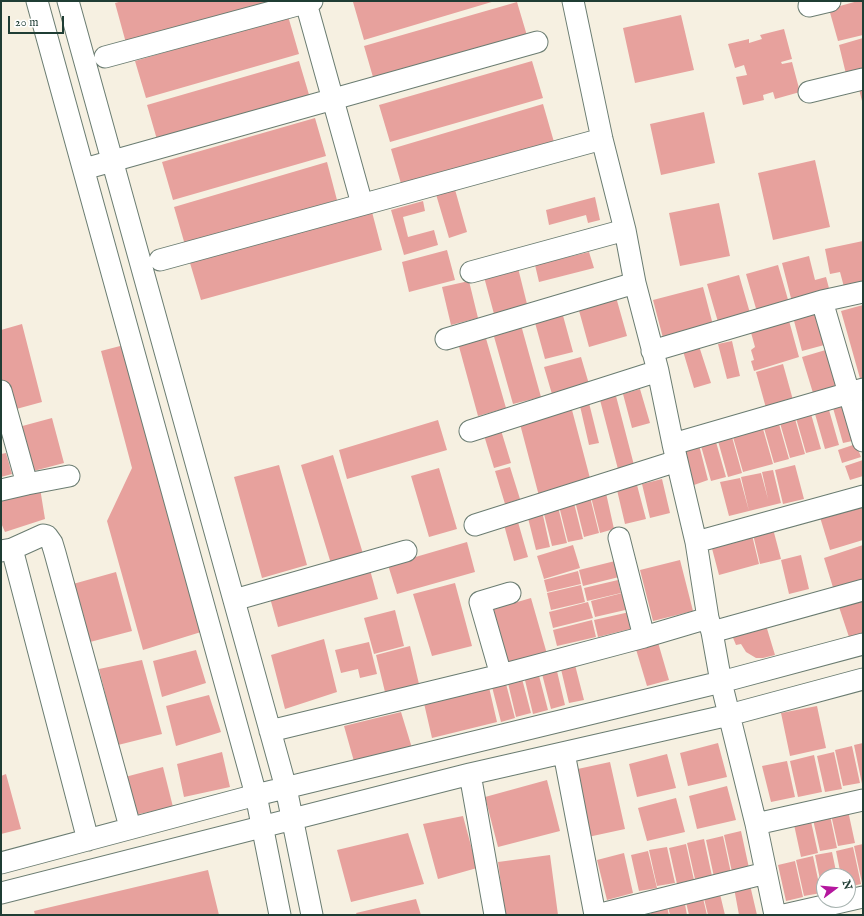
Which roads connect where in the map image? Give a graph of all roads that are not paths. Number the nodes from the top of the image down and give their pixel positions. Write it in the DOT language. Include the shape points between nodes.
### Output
graph roads {
  1 [pos="38,1"];
  2 [pos="68,1"];
  3 [pos="573,1"];
  4 [pos="830,1"];
  5 [pos="309,2"];
  6 [pos="810,6"];
  7 [pos="537,42"];
  8 [pos="105,57"];
  9 [pos="863,79"];
  10 [pos="809,92"];
  11 [pos="332,99"];
  12 [pos="602,139"];
  13 [pos="112,161"];
  14 [pos="84,169"];
  15 [pos="362,204"];
  16 [pos="625,230"];
  17 [pos="160,260"];
  18 [pos="471,272"];
  19 [pos="634,283"];
  20 [pos="863,292"];
  21 [pos="822,301"];
  22 [pos="446,339"];
  23 [pos="652,351"];
  24 [pos="658,371"];
  25 [pos="1,390"];
  26 [pos="856,390"];
  27 [pos="470,431"];
  28 [pos="863,441"];
  29 [pos="675,453"];
  30 [pos="69,476"];
  31 [pos="28,484"];
  32 [pos="1,490"];
  33 [pos="863,496"];
  34 [pos="475,525"];
  35 [pos="619,538"];
  36 [pos="696,542"];
  37 [pos="6,550"];
  38 [pos="406,551"];
  39 [pos="863,590"];
  40 [pos="510,593"];
  41 [pos="234,600"];
  42 [pos="710,625"];
  43 [pos="644,637"];
  44 [pos="863,644"];
  45 [pos="501,675"];
  46 [pos="863,679"];
  47 [pos="721,682"];
  48 [pos="729,715"];
  49 [pos="270,731"];
  50 [pos="564,753"];
  51 [pos="470,774"];
  52 [pos="286,788"];
  53 [pos="256,794"];
  54 [pos="863,800"];
  55 [pos="292,818"];
  56 [pos="756,824"];
  57 [pos="262,826"];
  58 [pos="130,828"];
  59 [pos="88,840"];
  60 [pos="1,863"];
  61 [pos="766,873"];
  62 [pos="1,893"];
  63 [pos="863,897"];
  64 [pos="280,915"];
  65 [pos="312,915"];
  66 [pos="495,915"];
  67 [pos="596,915"];
  68 [pos="775,915"];
  69 [pos="784,915"];
  1 -- 14 [label="street"];
  2 -- 13 [label="street"];
  3 -- 12 [label="street"];
  4 -- 6 [label="street"];
  5 -- 8 [label="street"];
  5 -- 11 [label="street"];
  7 -- 11 [label="street"];
  9 -- 10 [label="street"];
  11 -- 13 [label="street"];
  11 -- 15 [label="street"];
  12 -- 15 [label="street"];
  12 -- 16 [label="street"];
  13 -- 14 [label="street"];
  13 -- 41 [label="street"];
  14 -- 53 [label="street"];
  15 -- 17 [label="street"];
  16 -- 18 [label="street"];
  16 -- 19 [label="street"];
  19 -- 22 [label="street"];
  19 -- 23 [label="street"];
  20 -- 21 [label="street"];
  21 -- 23 [label="street"];
  21 -- 26 [label="street"];
  23 -- 24 [label="street"];
  24 -- 27 [label="street"];
  24 -- 29 [label="street"];
  25 -- 31 [label="street"];
  26 -- 28 [label="street"];
  26 -- 29 [label="street"];
  29 -- 34 [label="street"];
  29 -- 36 [label="street"];
  30 -- 31 [label="street"];
  31 -- 32 [label="street"];
  33 -- 36 [label="street"];
  35 -- 43 [label="street"];
  36 -- 42 [label="street"];
  37 -- 58 [label="street" via="43,536 47,536 52,543"];
  37 -- 59 [label="street"];
  38 -- 41 [label="street"];
  39 -- 42 [label="street"];
  40 -- 45 [label="street" via="480,602"];
  41 -- 49 [label="street"];
  42 -- 43 [label="street"];
  42 -- 47 [label="street"];
  43 -- 45 [label="street"];
  44 -- 47 [label="street"];
  45 -- 49 [label="street"];
  46 -- 48 [label="street"];
  47 -- 48 [label="street"];
  47 -- 52 [label="street"];
  48 -- 50 [label="street"];
  48 -- 56 [label="street"];
  49 -- 52 [label="street"];
  50 -- 51 [label="street"];
  50 -- 67 [label="street"];
  51 -- 55 [label="street"];
  51 -- 66 [label="street"];
  52 -- 53 [label="street"];
  52 -- 55 [label="street"];
  53 -- 57 [label="street"];
  53 -- 58 [label="street"];
  54 -- 56 [label="street"];
  55 -- 57 [label="street"];
  55 -- 65 [label="street"];
  56 -- 61 [label="street"];
  57 -- 62 [label="street"];
  57 -- 64 [label="street"];
  58 -- 59 [label="street"];
  59 -- 60 [label="street"];
  61 -- 67 [label="street"];
  61 -- 68 [label="street"];
  63 -- 69 [label="street"];
}
